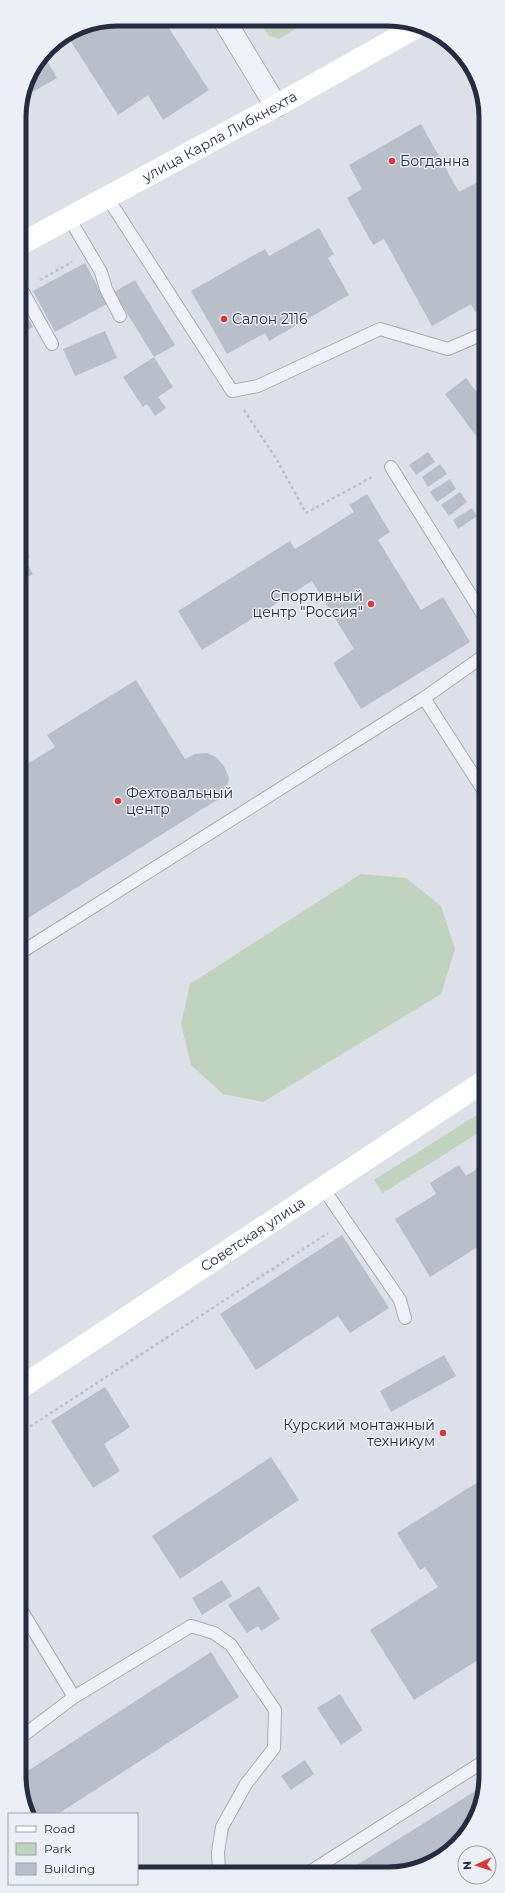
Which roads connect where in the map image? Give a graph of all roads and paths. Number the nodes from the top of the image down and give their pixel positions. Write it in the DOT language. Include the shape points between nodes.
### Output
graph roads {
  1 [pos="228,26"];
  2 [pos="412,30"];
  3 [pos="276,106"];
  4 [pos="107,197"];
  5 [pos="69,218"];
  6 [pos="26,241"];
  7 [pos="26,298"];
  8 [pos="120,316"];
  9 [pos="479,336"];
  10 [pos="52,344"];
  11 [pos="232,391"];
  12 [pos="391,467"];
  13 [pos="479,608"];
  14 [pos="479,659"];
  15 [pos="424,698"];
  16 [pos="479,784"];
  17 [pos="26,949"];
  18 [pos="479,1085"];
  19 [pos="323,1188"];
  20 [pos="345,1222"];
  21 [pos="405,1318"];
  22 [pos="26,1384"];
  23 [pos="26,1428"];
  24 [pos="26,1618"];
  25 [pos="74,1697"];
  26 [pos="26,1733"];
  27 [pos="479,1764"];
  28 [pos="219,1867"];
  29 [pos="317,1867"];
  1 -- 3 [label="street"];
  2 -- 3 [label="street, улица Карла Либкнехта"];
  3 -- 4 [label="street, улица Карла Либкнехта"];
  4 -- 5 [label="street, улица Карла Либкнехта"];
  4 -- 11 [label="lane"];
  5 -- 6 [label="street, улица Карла Либкнехта"];
  5 -- 8 [label="lane" via="101,272 106,289"];
  7 -- 10 [label="lane"];
  9 -- 11 [label="lane" via="448,349 380,330 258,386"];
  11 -- 12 [label="path" via="277,460 306,512"];
  12 -- 13 [label="lane"];
  14 -- 15 [label="lane"];
  15 -- 16 [label="lane"];
  15 -- 17 [label="lane"];
  18 -- 19 [label="street, Советская улица"];
  19 -- 20 [label="lane"];
  19 -- 22 [label="street, Советская улица"];
  20 -- 21 [label="lane" via="400,1300"];
  20 -- 23 [label="path"];
  24 -- 25 [label="lane"];
  25 -- 26 [label="lane"];
  25 -- 28 [label="lane" via="191,1626 214,1633 231,1645 275,1710 274,1748 246,1784 222,1828"];
  27 -- 29 [label="lane"];
}
